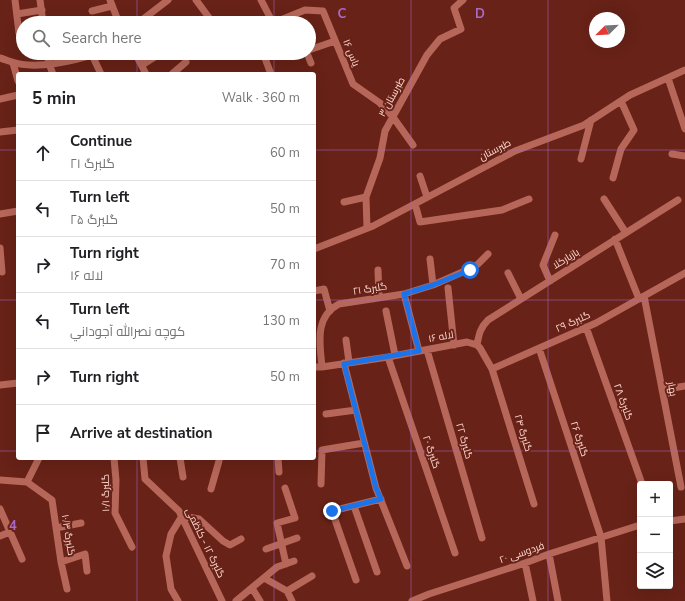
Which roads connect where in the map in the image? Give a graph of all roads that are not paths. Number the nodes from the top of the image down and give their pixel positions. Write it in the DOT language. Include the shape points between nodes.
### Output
graph roads {
  1 [pos="15,0"];
  2 [pos="40,0"];
  3 [pos="168,0"];
  4 [pos="196,0"];
  5 [pos="261,0"];
  6 [pos="463,0"];
  7 [pos="111,3"];
  8 [pos="158,3"];
  9 [pos="42,10"];
  10 [pos="92,11"];
  11 [pos="17,14"];
  12 [pos="42,16"];
  13 [pos="116,16"];
  14 [pos="145,16"];
  15 [pos="208,16"];
  16 [pos="269,16"];
  17 [pos="290,16"];
  18 [pos="335,41"];
  19 [pos="316,48"];
  20 [pos="0,58"];
  21 [pos="48,60"];
  22 [pos="69,60"];
  23 [pos="97,60"];
  24 [pos="139,60"];
  25 [pos="151,60"];
  26 [pos="266,60"];
  27 [pos="310,60"];
  28 [pos="186,62"];
  29 [pos="13,63"];
  30 [pos="311,63"];
  31 [pos="49,64"];
  32 [pos="142,66"];
  33 [pos="685,70"];
  34 [pos="52,72"];
  35 [pos="100,72"];
  36 [pos="145,72"];
  37 [pos="174,72"];
  38 [pos="270,72"];
  39 [pos="16,74"];
  40 [pos="668,78"];
  41 [pos="16,95"];
  42 [pos="0,99"];
  43 [pos="621,101"];
  44 [pos="393,117"];
  45 [pos="591,120"];
  46 [pos="685,129"];
  47 [pos="16,130"];
  48 [pos="0,132"];
  49 [pos="413,145"];
  50 [pos="672,154"];
  51 [pos="685,156"];
  52 [pos="581,159"];
  53 [pos="420,176"];
  54 [pos="613,178"];
  55 [pos="366,197"];
  56 [pos="428,197"];
  57 [pos="529,199"];
  58 [pos="604,199"];
  59 [pos="678,200"];
  60 [pos="344,202"];
  61 [pos="415,204"];
  62 [pos="16,211"];
  63 [pos="0,214"];
  64 [pos="367,228"];
  65 [pos="626,233"];
  66 [pos="555,235"];
  67 [pos="616,239"];
  68 [pos="0,248"];
  69 [pos="316,248"];
  70 [pos="488,254"];
  71 [pos="430,259"];
  72 [pos="378,270"];
  73 [pos="2,272"];
  74 [pos="508,273"];
  75 [pos="685,273"];
  76 [pos="550,281"];
  77 [pos="433,285"];
  78 [pos="448,288"];
  79 [pos="316,291"];
  80 [pos="404,294"];
  81 [pos="379,297"];
  82 [pos="642,297"];
  83 [pos="522,299"];
  84 [pos="330,311"];
  85 [pos="386,311"];
  86 [pos="586,327"];
  87 [pos="346,340"];
  88 [pos="454,345"];
  89 [pos="477,345"];
  90 [pos="539,348"];
  91 [pos="427,350"];
  92 [pos="419,351"];
  93 [pos="392,356"];
  94 [pos="347,363"];
  95 [pos="318,367"];
  96 [pos="492,369"];
  97 [pos="16,383"];
  98 [pos="0,385"];
  99 [pos="685,386"];
  100 [pos="662,390"];
  101 [pos="356,410"];
  102 [pos="326,414"];
  103 [pos="364,443"];
  104 [pos="38,460"];
  105 [pos="114,460"];
  106 [pos="143,460"];
  107 [pos="180,460"];
  108 [pos="219,460"];
  109 [pos="278,460"];
  110 [pos="279,472"];
  111 [pos="183,477"];
  112 [pos="0,480"];
  113 [pos="641,481"];
  114 [pos="27,482"];
  115 [pos="321,484"];
  116 [pos="681,487"];
  117 [pos="286,488"];
  118 [pos="211,489"];
  119 [pos="381,499"];
  120 [pos="534,504"];
  121 [pos="354,506"];
  122 [pos="0,510"];
  123 [pos="182,516"];
  124 [pos="685,519"];
  125 [pos="673,521"];
  126 [pos="81,523"];
  127 [pos="637,526"];
  128 [pos="56,528"];
  129 [pos="10,532"];
  130 [pos="0,536"];
  131 [pos="601,537"];
  132 [pos="297,538"];
  133 [pos="482,538"];
  134 [pos="241,539"];
  135 [pos="282,543"];
  136 [pos="132,547"];
  137 [pos="266,549"];
  138 [pos="455,553"];
  139 [pos="549,554"];
  140 [pos="22,560"];
  141 [pos="61,562"];
  142 [pos="294,562"];
  143 [pos="525,563"];
  144 [pos="286,564"];
  145 [pos="407,566"];
  146 [pos="87,571"];
  147 [pos="377,572"];
  148 [pos="312,576"];
  149 [pos="264,578"];
  150 [pos="356,580"];
  151 [pos="252,588"];
  152 [pos="67,589"];
  153 [pos="288,591"];
  154 [pos="178,601"];
  155 [pos="222,601"];
  156 [pos="236,601"];
  157 [pos="260,601"];
  158 [pos="292,601"];
  159 [pos="413,601"];
  160 [pos="533,601"];
  161 [pos="558,601"];
  162 [pos="607,601"];
  1 -- 11 [label="street"];
  2 -- 9 [label="street"];
  3 -- 8 [label="street"];
  4 -- 15 [label="street"];
  5 -- 16 [label="street"];
  6 -- 44 [label="street, طبرستان ۳" via="454,8 461,29 440,39 426,55"];
  7 -- 10 [label="street"];
  7 -- 13 [label="street"];
  8 -- 14 [label="street"];
  9 -- 11 [label="street"];
  9 -- 12 [label="street"];
  17 -- 18 [label="street, یاس ۱۶" via="305,10 323,12"];
  18 -- 19 [label="street"];
  18 -- 44 [label="street, یاس ۱۶" via="352,84"];
  20 -- 29 [label="street"];
  21 -- 31 [label="street"];
  22 -- 31 [label="street"];
  23 -- 35 [label="street"];
  24 -- 32 [label="street"];
  25 -- 32 [label="street"];
  26 -- 38 [label="street"];
  27 -- 30 [label="street"];
  28 -- 37 [label="street"];
  29 -- 31 [label="street"];
  29 -- 39 [label="street"];
  31 -- 34 [label="street"];
  32 -- 36 [label="street"];
  33 -- 40 [label="street, طبرستان"];
  40 -- 43 [label="street, طبرستان"];
  40 -- 46 [label="street"];
  41 -- 42 [label="street"];
  43 -- 45 [label="street, طبرستان"];
  43 -- 54 [label="street" via="634,130 621,149"];
  44 -- 49 [label="street"];
  44 -- 55 [label="street, طبرستان ۳" via="384,132 380,158"];
  45 -- 52 [label="street"];
  45 -- 56 [label="street, طبرستان" via="515,151"];
  47 -- 48 [label="street"];
  50 -- 51 [label="street"];
  53 -- 56 [label="street"];
  55 -- 60 [label="street"];
  55 -- 64 [label="street, طبرستان ۳"];
  56 -- 61 [label="street, طبرستان"];
  57 -- 61 [label="street" via="502,210 420,222"];
  58 -- 65 [label="street"];
  59 -- 65 [label="street, بازیارکلا"];
  61 -- 64 [label="street, طبرستان"];
  62 -- 63 [label="street"];
  64 -- 69 [label="street, طبرستان"];
  65 -- 67 [label="street, بازیارکلا"];
  66 -- 76 [label="street" via="543,265"];
  67 -- 76 [label="street, بازیارکلا"];
  67 -- 82 [label="street, بهار"];
  68 -- 73 [label="street"];
  70 -- 77 [label="street, گلبرگ ۲۱" via="470,270"];
  71 -- 77 [label="street"];
  72 -- 81 [label="street"];
  74 -- 83 [label="street"];
  75 -- 82 [label="street, گلبرگ ۲۹"];
  76 -- 83 [label="street, بازیارکلا"];
  77 -- 80 [label="street, گلبرگ ۲۱"];
  78 -- 88 [label="street"];
  79 -- 84 [label="street" via="324,289"];
  80 -- 81 [label="street, گلبرگ ۲۱"];
  80 -- 92 [label="street"];
  81 -- 84 [label="street, گلبرگ ۲۱" via="339,304"];
  82 -- 86 [label="street, گلبرگ ۲۹"];
  82 -- 100 [label="street, بهار"];
  83 -- 89 [label="street, بازیارکلا" via="482,326"];
  84 -- 95 [label="street" via="320,330"];
  85 -- 93 [label="street, گلبرگ ۲۰"];
  86 -- 90 [label="street, گلبرگ ۲۹"];
  86 -- 113 [label="street, گلبرگ ۲۸"];
  87 -- 94 [label="street"];
  88 -- 89 [label="street, لاله ۱۶" via="467,342"];
  88 -- 91 [label="street, لاله ۱۶"];
  89 -- 96 [label="street"];
  90 -- 96 [label="street, گلبرگ ۲۹"];
  90 -- 131 [label="street, گلبرگ ۲۶"];
  91 -- 92 [label="street, لاله ۱۶"];
  91 -- 133 [label="street, گلبرگ ۲۲"];
  92 -- 93 [label="street, لاله ۱۶"];
  93 -- 94 [label="street, لاله ۱۶"];
  93 -- 138 [label="street, گلبرگ ۲۰"];
  94 -- 95 [label="street, لاله ۱۶"];
  94 -- 101 [label="street"];
  96 -- 120 [label="street, گلبرگ ۲۴"];
  97 -- 98 [label="street"];
  99 -- 100 [label="street"];
  100 -- 116 [label="street, بهار"];
  101 -- 102 [label="street"];
  101 -- 103 [label="street"];
  103 -- 115 [label="street" via="322,450"];
  103 -- 119 [label="street"];
  104 -- 114 [label="street"];
  105 -- 136 [label="street, گلبرگ ۱۰/۱" via="115,513"];
  106 -- 123 [label="street, گلبرگ ۱۲ - کاظمی" via="145,479"];
  107 -- 111 [label="street"];
  108 -- 118 [label="street"];
  109 -- 110 [label="street"];
  112 -- 114 [label="street"];
  114 -- 128 [label="street, گلبرگ ۱۰/۳" via="52,500"];
  117 -- 135 [label="street" via="295,518 277,523"];
  119 -- 121 [label="street"];
  119 -- 145 [label="street"];
  121 -- 147 [label="street"];
  121 -- 150 [label="street" via="332,511"];
  122 -- 129 [label="street"];
  123 -- 134 [label="street" via="199,518 230,545"];
  123 -- 154 [label="street" via="171,534 166,556 172,588"];
  123 -- 155 [label="street, گلبرگ ۱۲ - کاظمی"];
  124 -- 125 [label="street"];
  126 -- 128 [label="street"];
  127 -- 131 [label="street, فردوسی ۲۰"];
  128 -- 141 [label="street, گلبرگ ۱۰/۳"];
  129 -- 130 [label="street"];
  129 -- 140 [label="street"];
  131 -- 139 [label="street, فردوسی ۲۰"];
  131 -- 162 [label="street, گلبرگ ۲۶"];
  132 -- 135 [label="street"];
  135 -- 137 [label="street"];
  135 -- 144 [label="street"];
  139 -- 143 [label="street, فردوسی ۲۰"];
  139 -- 161 [label="street"];
  141 -- 146 [label="street, گلبرگ ۱۰/۳" via="85,554"];
  141 -- 152 [label="street"];
  142 -- 144 [label="street"];
  143 -- 159 [label="street, فردوسی ۲۰"];
  143 -- 160 [label="street"];
  144 -- 149 [label="street" via="277,567"];
  148 -- 153 [label="street"];
  149 -- 151 [label="street"];
  149 -- 153 [label="street"];
  151 -- 156 [label="street"];
  151 -- 157 [label="street"];
  153 -- 158 [label="street"];
}
